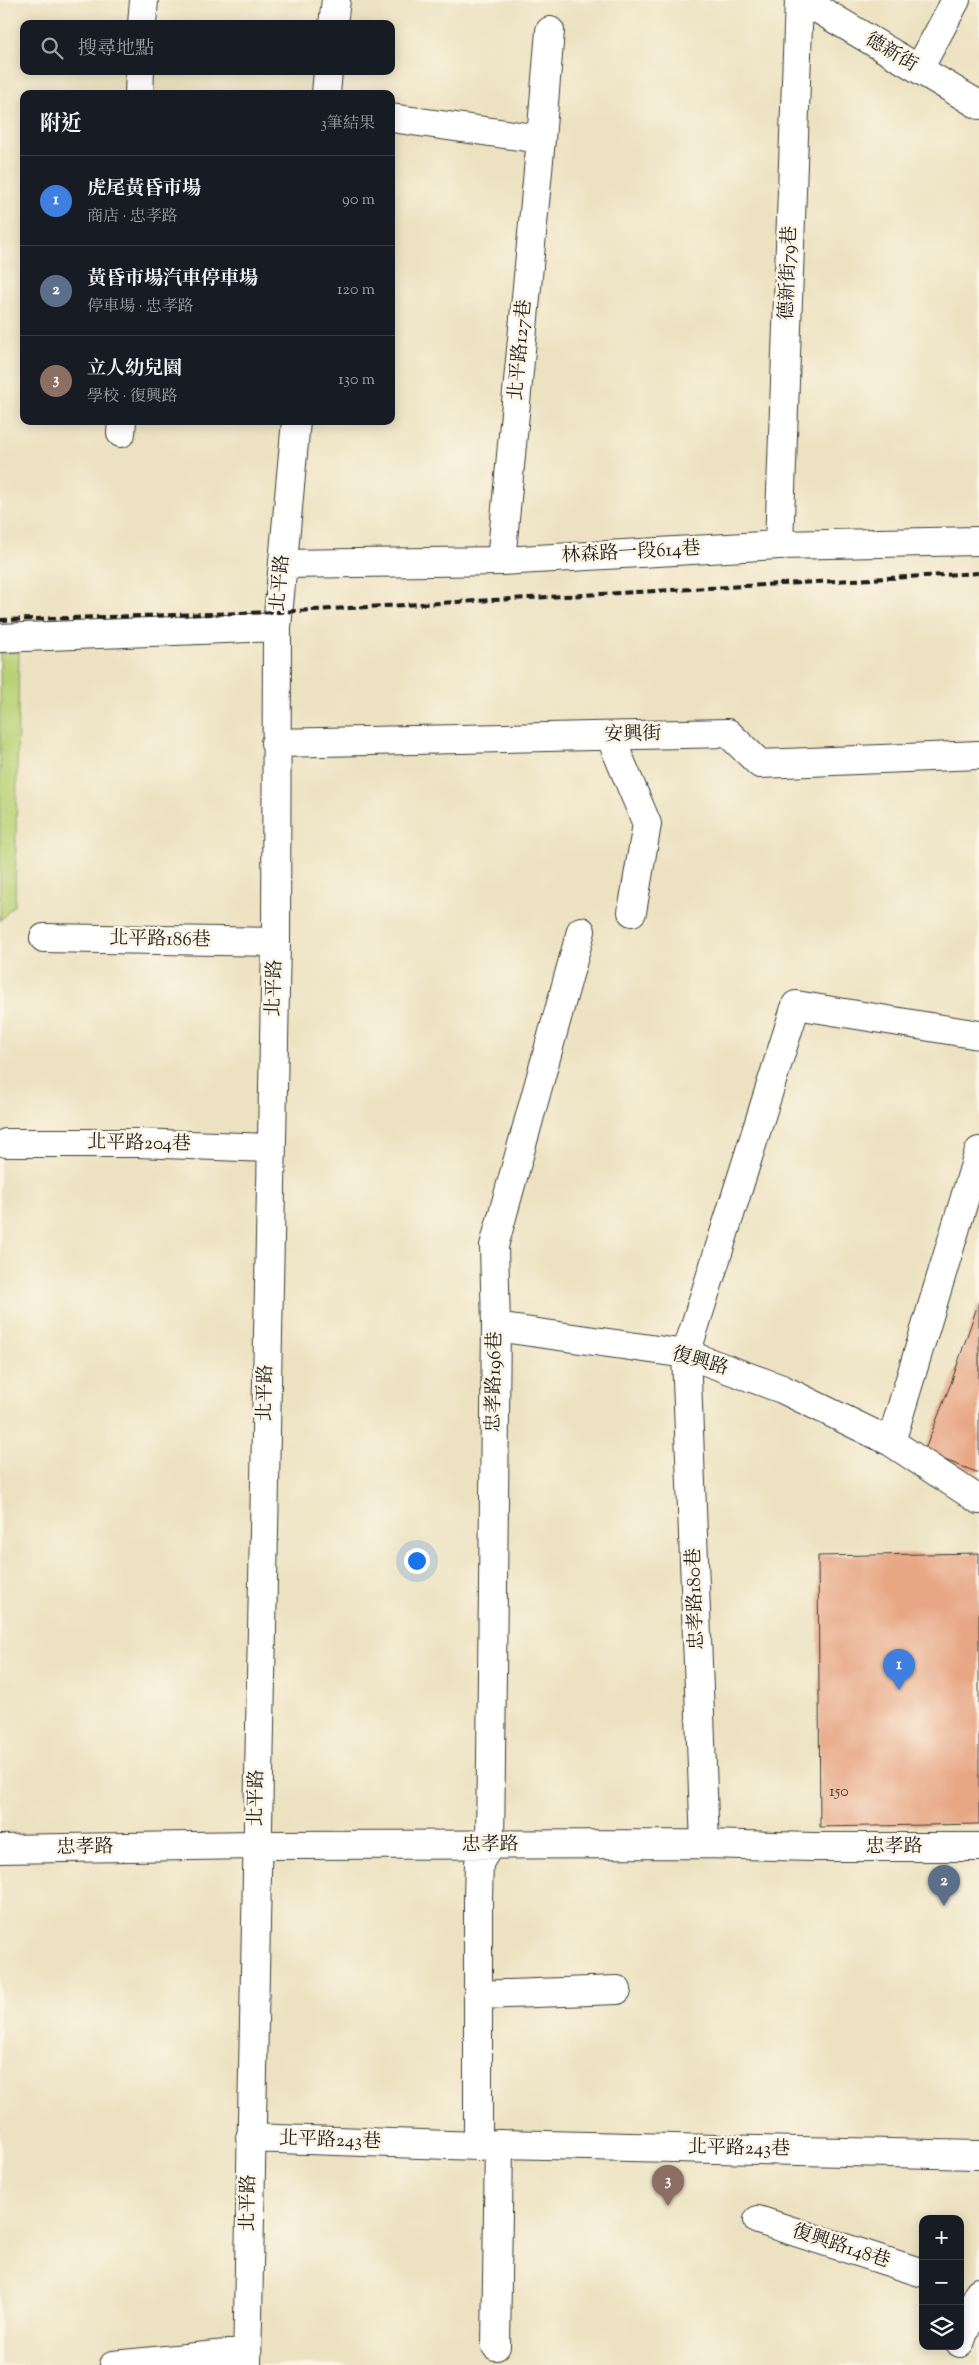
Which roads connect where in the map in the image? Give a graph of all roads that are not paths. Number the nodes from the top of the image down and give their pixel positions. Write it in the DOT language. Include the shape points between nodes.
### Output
graph roads {
  1 [pos="144,0"];
  2 [pos="336,0"];
  3 [pos="956,0"];
  4 [pos="812,3"];
  5 [pos="142,20"];
  6 [pos="334,20"];
  7 [pos="550,31"];
  8 [pos="919,69"];
  9 [pos="140,75"];
  10 [pos="328,75"];
  11 [pos="139,90"];
  12 [pos="326,90"];
  13 [pos="979,105"];
  14 [pos="395,119"];
  15 [pos="541,139"];
  16 [pos="296,425"];
  17 [pos="979,541"];
  18 [pos="779,545"];
  19 [pos="500,561"];
  20 [pos="283,564"];
  21 [pos="277,627"];
  22 [pos="0,638"];
  23 [pos="610,736"];
  24 [pos="275,743"];
  25 [pos="979,755"];
  26 [pos="632,912"];
  27 [pos="582,931"];
  28 [pos="44,938"];
  29 [pos="276,942"];
  30 [pos="979,1035"];
  31 [pos="6,1143"];
  32 [pos="271,1148"];
  33 [pos="979,1151"];
  34 [pos="496,1327"];
  35 [pos="686,1354"];
  36 [pos="891,1442"];
  37 [pos="979,1500"];
  38 [pos="705,1844"];
  39 [pos="256,1845"];
  40 [pos="490,1845"];
  41 [pos="979,1847"];
  42 [pos="0,1849"];
  43 [pos="617,1990"];
  44 [pos="478,1995"];
  45 [pos="250,2138"];
  46 [pos="489,2145"];
  47 [pos="979,2154"];
  48 [pos="758,2220"];
  49 [pos="919,2272"];
  50 [pos="964,2286"];
  51 [pos="979,2291"];
  52 [pos="964,2331"];
  53 [pos="496,2346"];
  54 [pos="958,2350"];
  55 [pos="247,2359"];
  56 [pos="114,2365"];
  57 [pos="952,2365"];
  1 -- 5 [label="street"];
  2 -- 6 [label="street"];
  3 -- 8 [label="street"];
  4 -- 8 [label="street, 德新街"];
  4 -- 18 [label="street, 德新街79巷"];
  7 -- 15 [label="street, 北平路127巷"];
  8 -- 13 [label="street, 德新街"];
  9 -- 11 [label="street"];
  10 -- 12 [label="street"];
  14 -- 15 [label="street"];
  15 -- 19 [label="street, 北平路127巷"];
  16 -- 20 [label="street, 北平路"];
  17 -- 18 [label="street, 林森路一段614巷"];
  18 -- 19 [label="street, 林森路一段614巷"];
  19 -- 20 [label="street, 林森路一段614巷"];
  20 -- 21 [label="street, 北平路"];
  21 -- 22 [label="street"];
  21 -- 24 [label="street, 北平路"];
  23 -- 24 [label="street, 安興街"];
  23 -- 25 [label="street, 安興街" via="728,733 760,764"];
  23 -- 26 [label="street" via="647,824"];
  24 -- 29 [label="street, 北平路"];
  27 -- 34 [label="street, 忠孝路196巷" via="494,1246"];
  28 -- 29 [label="street, 北平路186巷"];
  29 -- 32 [label="street, 北平路"];
  30 -- 35 [label="street, 忠孝路180巷" via="796,1005"];
  31 -- 32 [label="street, 北平路204巷"];
  32 -- 39 [label="street, 北平路"];
  33 -- 36 [label="street"];
  34 -- 35 [label="street, 復興路"];
  34 -- 40 [label="street, 忠孝路196巷"];
  35 -- 36 [label="street, 復興路" via="782,1390"];
  35 -- 38 [label="street, 忠孝路180巷"];
  36 -- 37 [label="street, 復興路"];
  38 -- 40 [label="street, 忠孝路"];
  38 -- 41 [label="street, 忠孝路"];
  39 -- 40 [label="street, 忠孝路"];
  39 -- 42 [label="street, 忠孝路"];
  39 -- 45 [label="street, 北平路"];
  40 -- 44 [label="street" via="479,1863"];
  43 -- 44 [label="street"];
  44 -- 46 [label="street"];
  45 -- 46 [label="street, 北平路243巷"];
  45 -- 55 [label="street, 北平路"];
  46 -- 47 [label="street, 北平路243巷"];
  46 -- 53 [label="street"];
  48 -- 49 [label="street, 復興路148巷"];
  50 -- 51 [label="street"];
  51 -- 52 [label="street"];
  54 -- 57 [label="street"];
  55 -- 56 [label="street"];
}
